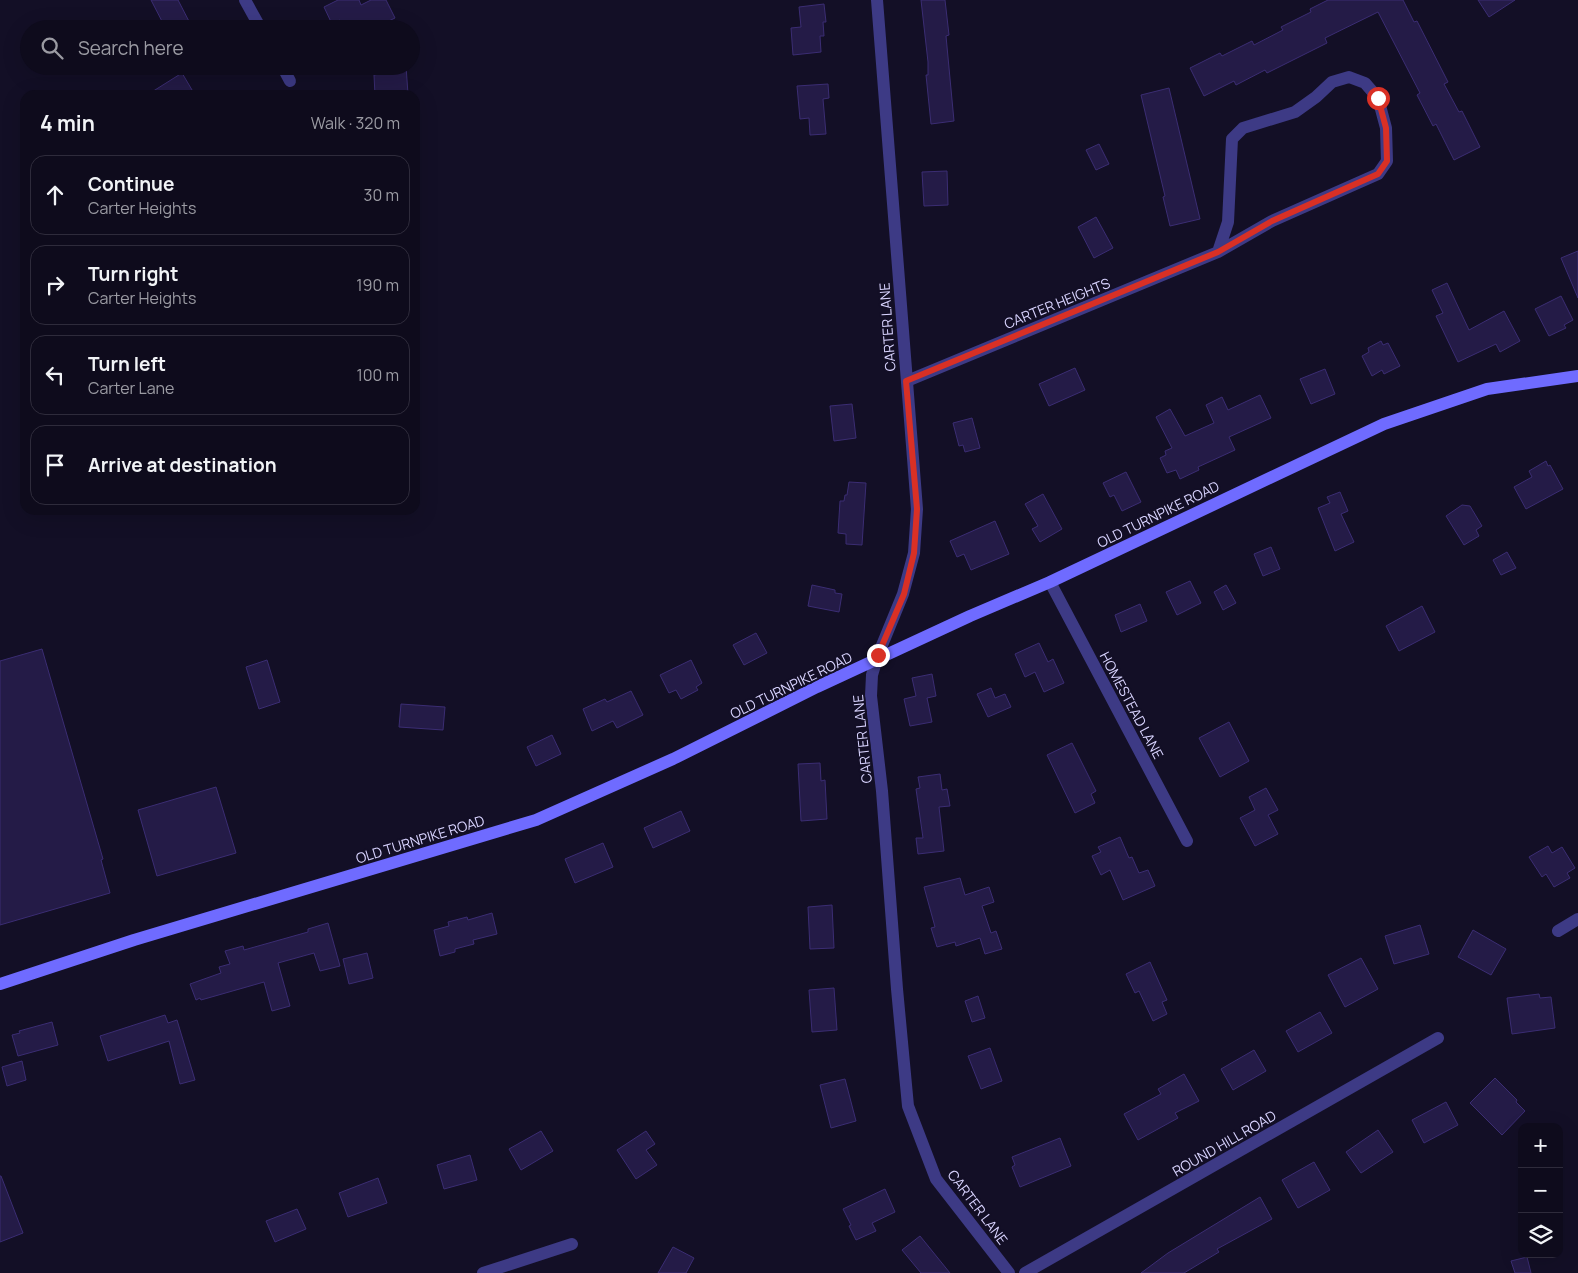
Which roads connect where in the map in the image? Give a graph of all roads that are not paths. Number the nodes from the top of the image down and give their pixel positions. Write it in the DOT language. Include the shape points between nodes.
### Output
graph roads {
  1 [pos="245,0"];
  2 [pos="877,0"];
  3 [pos="256,20"];
  4 [pos="287,75"];
  5 [pos="290,81"];
  6 [pos="1218,252"];
  7 [pos="1578,376"];
  8 [pos="906,381"];
  9 [pos="1050,582"];
  10 [pos="876,660"];
  11 [pos="1187,842"];
  12 [pos="1578,919"];
  13 [pos="1558,931"];
  14 [pos="0,984"];
  15 [pos="1438,1038"];
  16 [pos="572,1244"];
  17 [pos="483,1273"];
  18 [pos="1009,1273"];
  19 [pos="1025,1273"];
  1 -- 3 [label="street"];
  2 -- 8 [label="street, CARTER LANE"];
  4 -- 5 [label="street"];
  6 -- 6 [label="street, CARTER HEIGHTS" via="1272,221 1378,174 1387,161 1386,128 1378,98 1365,83 1349,77 1332,82 1295,112 1244,128 1232,139 1228,222"];
  6 -- 8 [label="street, CARTER HEIGHTS"];
  7 -- 9 [label="main road, OLD TURNPIKE ROAD" via="1487,389 1384,424"];
  8 -- 10 [label="street, CARTER LANE" via="917,509 914,553 904,594"];
  9 -- 10 [label="main road, OLD TURNPIKE ROAD"];
  9 -- 11 [label="street, HOMESTEAD LANE"];
  10 -- 14 [label="main road, OLD TURNPIKE ROAD" via="673,760 536,820 134,940"];
  10 -- 18 [label="street, CARTER LANE" via="870,696 882,791 908,1106 936,1179"];
  12 -- 13 [label="street"];
  15 -- 19 [label="street, ROUND HILL ROAD"];
  16 -- 17 [label="street"];
}
